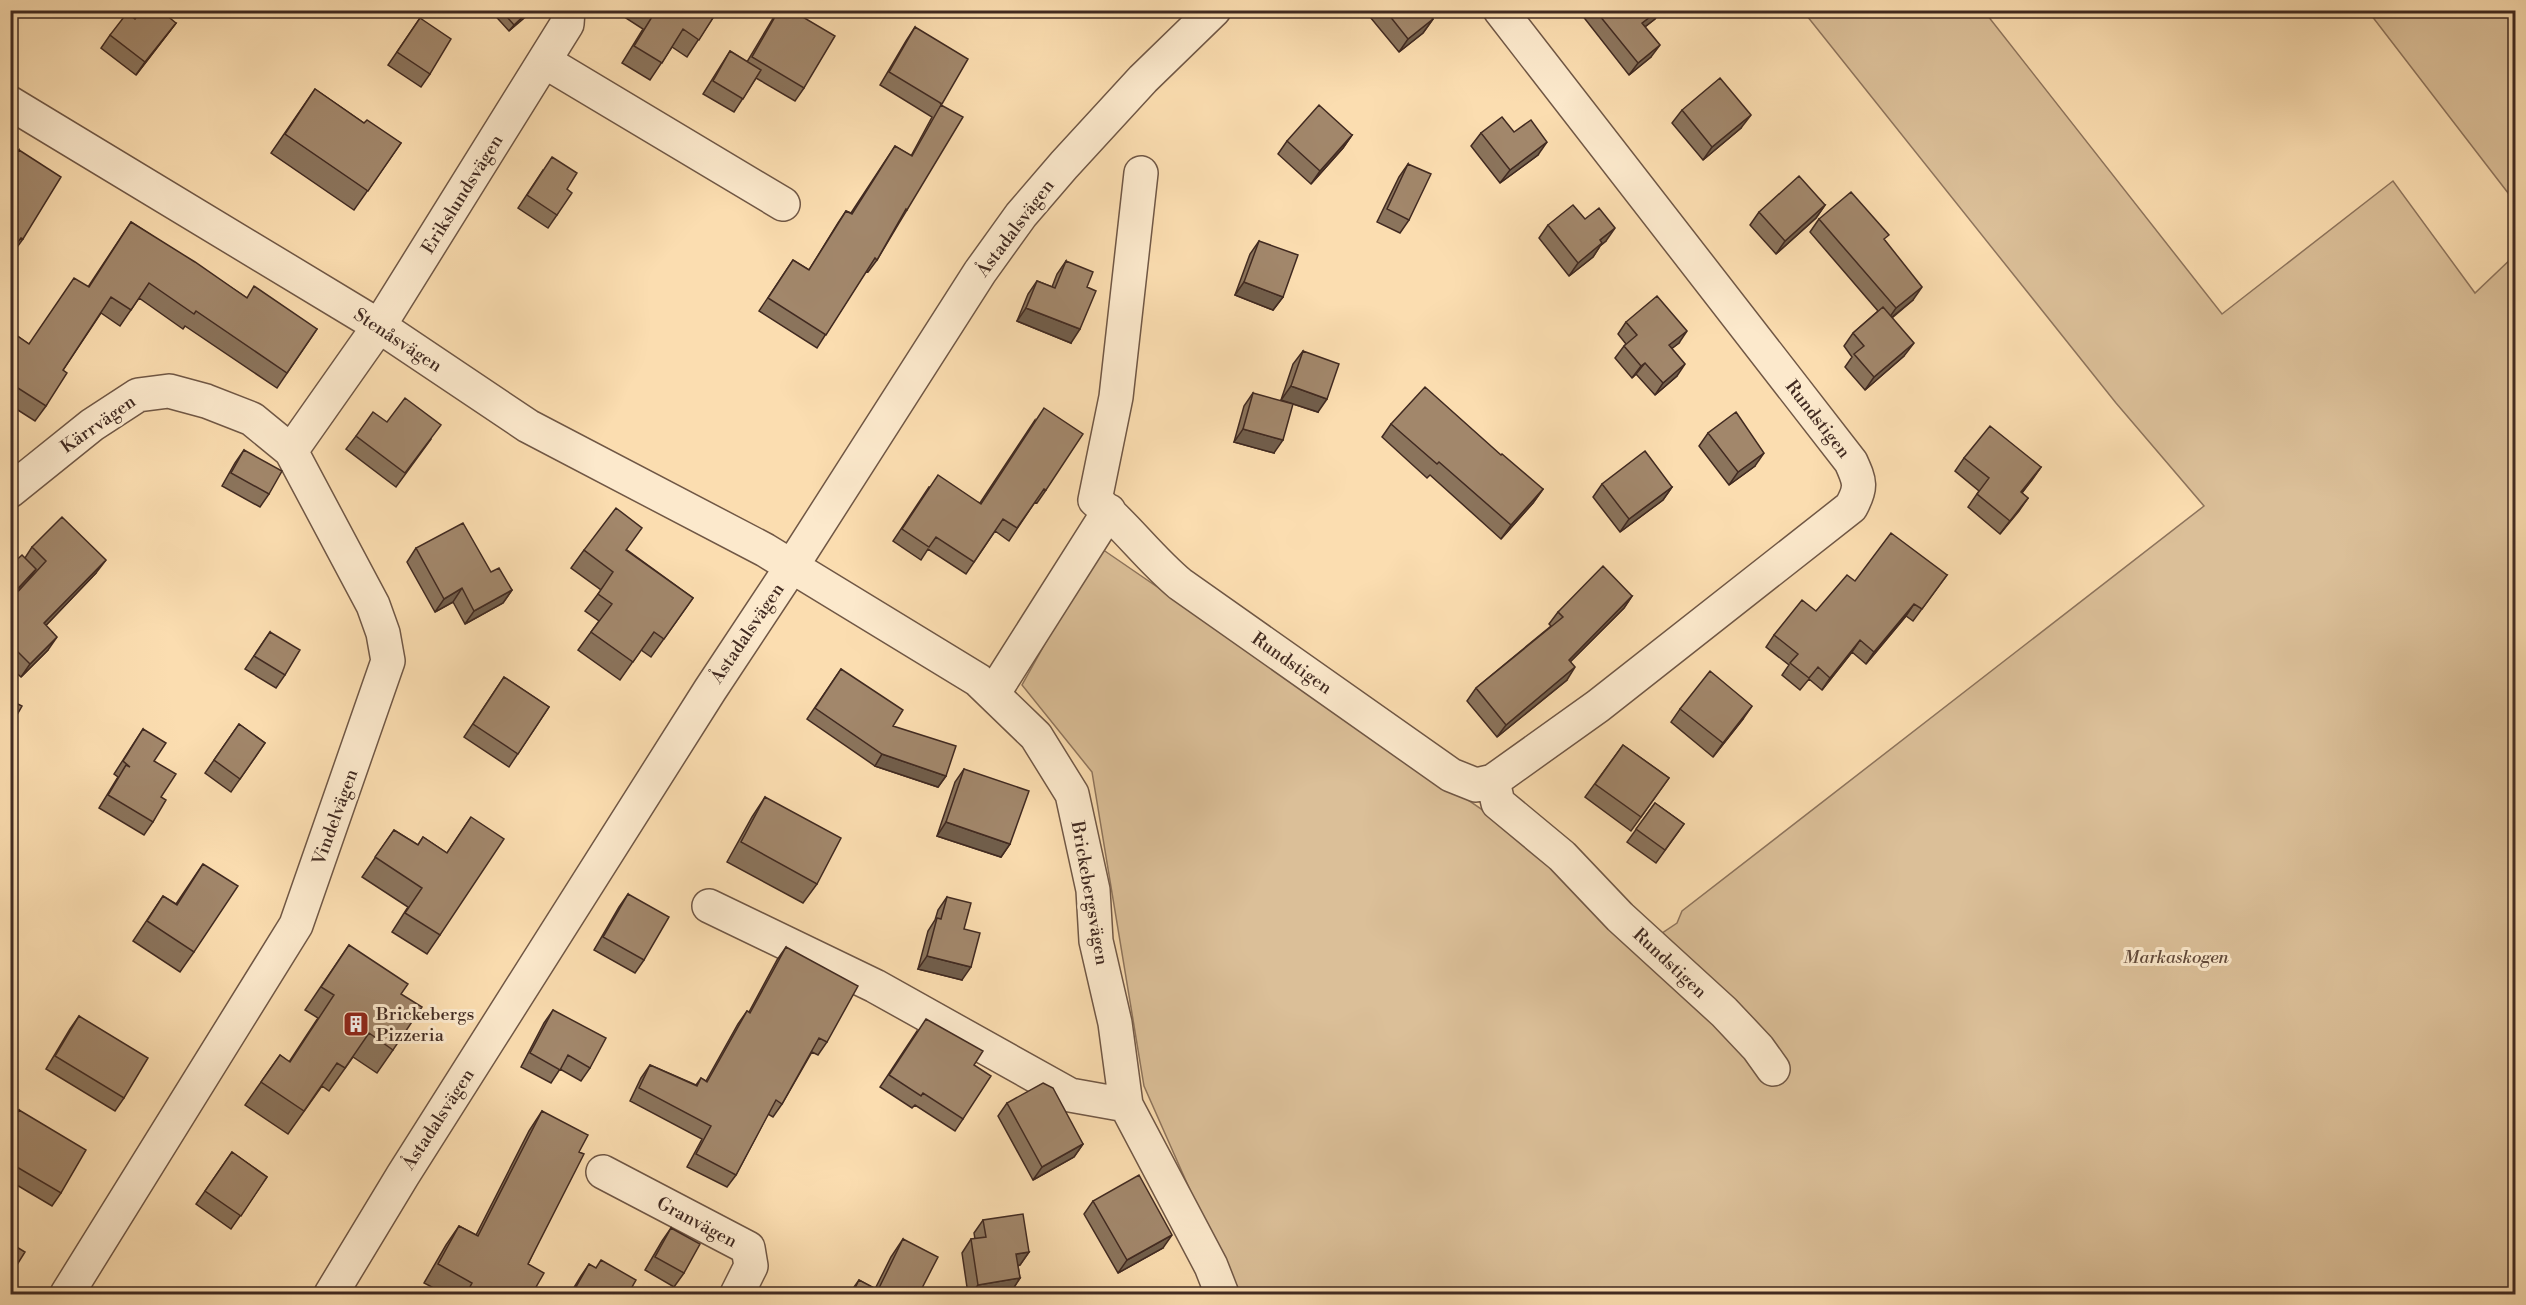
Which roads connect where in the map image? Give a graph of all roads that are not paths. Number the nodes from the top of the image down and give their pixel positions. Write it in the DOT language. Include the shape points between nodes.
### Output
graph roads {
  1 [pos="568,10"];
  2 [pos="1214,10"];
  3 [pos="1500,10"];
  4 [pos="544,61"];
  5 [pos="10,104"];
  6 [pos="1141,173"];
  7 [pos="783,204"];
  8 [pos="380,326"];
  9 [pos="291,451"];
  10 [pos="10,491"];
  11 [pos="1109,511"];
  12 [pos="792,566"];
  13 [pos="993,694"];
  14 [pos="1493,781"];
  15 [pos="709,906"];
  16 [pos="1773,1069"];
  17 [pos="1126,1104"];
  18 [pos="603,1172"];
  19 [pos="67,1294"];
  20 [pos="331,1294"];
  21 [pos="737,1294"];
  22 [pos="1222,1294"];
  1 -- 4 [label="street, Erikslundsvägen" via="567,24"];
  2 -- 12 [label="street, Åstadalsvägen" via="1143,79 1021,215 980,272"];
  3 -- 14 [label="street, Rundstigen" via="1851,462 1859,492 1851,507 1833,522 1598,706"];
  4 -- 7 [label="street"];
  4 -- 8 [label="street, Erikslundsvägen"];
  5 -- 8 [label="street, Stenåsvägen"];
  6 -- 11 [label="street, Rundstigen" via="1116,396 1095,500"];
  8 -- 9 [label="street"];
  8 -- 12 [label="street, Stenåsvägen" via="528,426"];
  9 -- 10 [label="street, Kärrvägen" via="252,419 206,401 169,391 138,395 92,425"];
  9 -- 19 [label="street, Vindelvägen" via="373,605 388,662 296,925"];
  11 -- 13 [label="street"];
  11 -- 14 [label="street, Rundstigen" via="1156,564 1180,584 1303,671 1451,775 1476,785"];
  12 -- 13 [label="street, Brickebergsvägen" via="978,680"];
  12 -- 20 [label="street, Åstadalsvägen"];
  13 -- 17 [label="street, Brickebergsvägen" via="1036,736 1072,794 1093,890 1096,941 1115,1023"];
  14 -- 16 [label="street, Rundstigen" via="1498,803 1562,856 1620,917 1724,1012"];
  15 -- 17 [label="street" via="875,986 1070,1095"];
  17 -- 22 [label="street, Brickebergsvägen"];
  18 -- 21 [label="street, Granvägen" via="748,1248 751,1266"];
}
